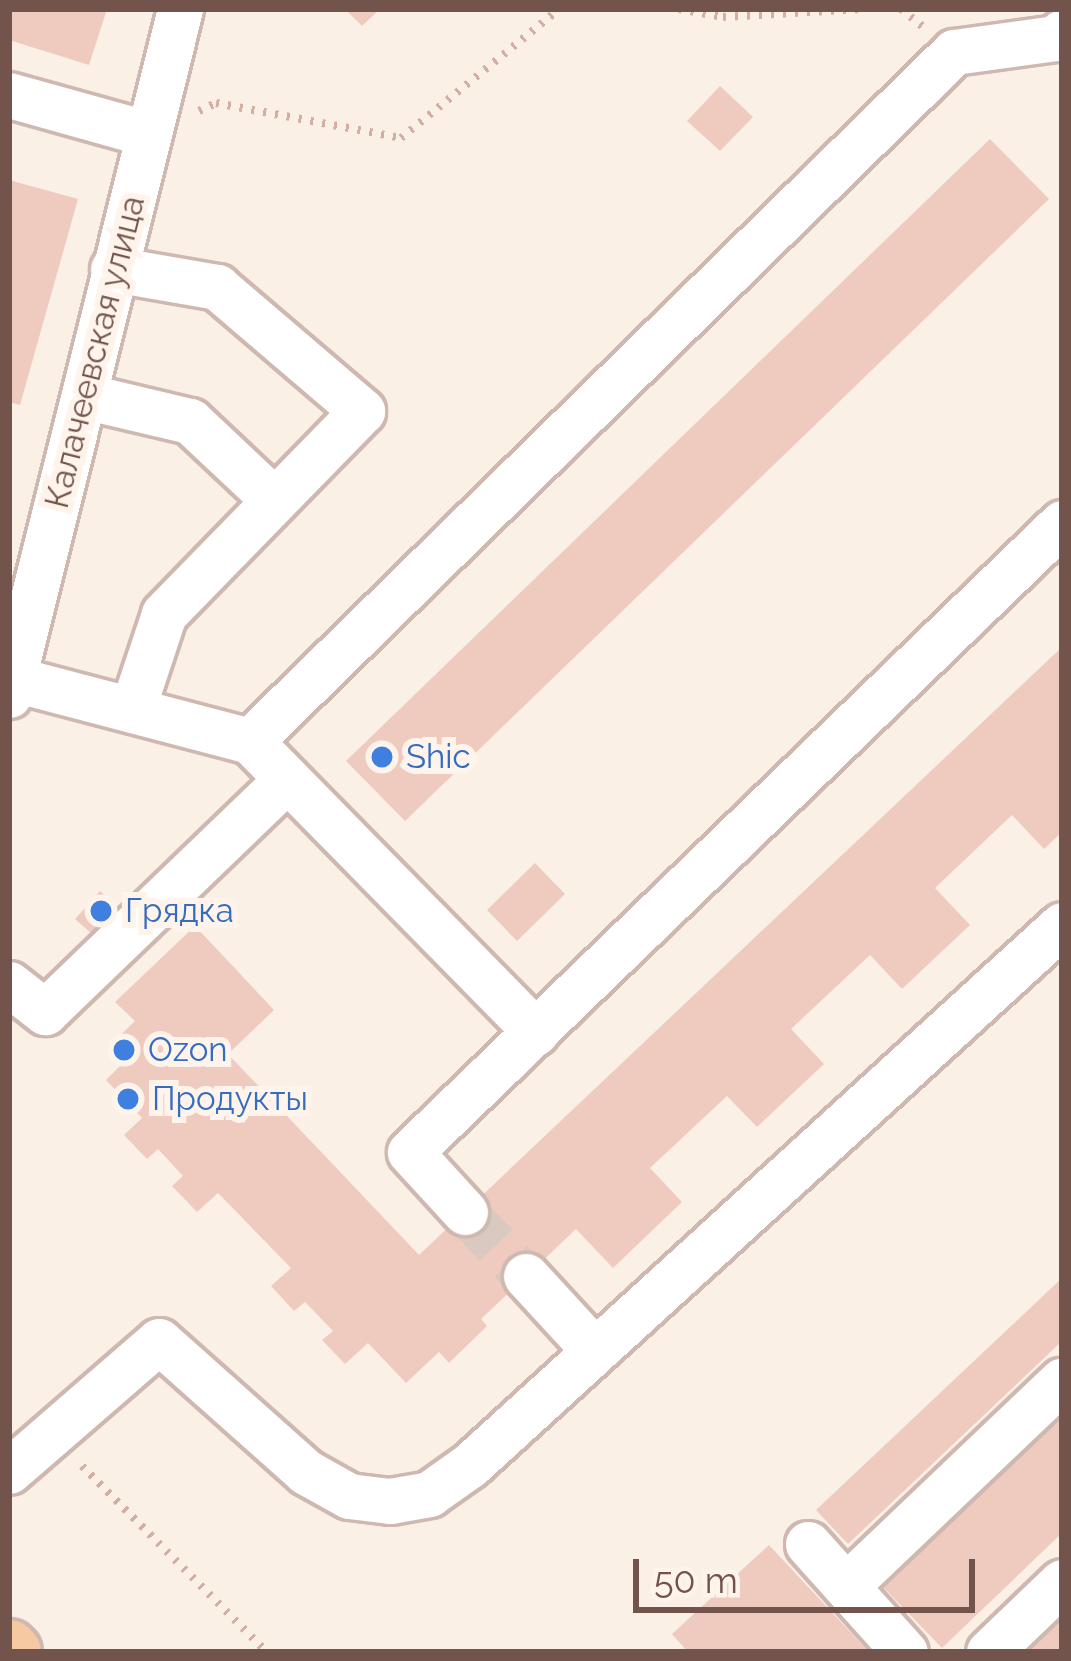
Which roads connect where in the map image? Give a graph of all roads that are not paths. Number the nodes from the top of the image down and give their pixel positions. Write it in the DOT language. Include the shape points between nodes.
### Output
graph roads {
  1 [pos="180,9"];
  2 [pos="1062,32"];
  3 [pos="9,95"];
  4 [pos="149,134"];
  5 [pos="113,269"];
  6 [pos="84,396"];
  7 [pos="273,499"];
  8 [pos="1062,523"];
  9 [pos="11,687"];
  10 [pos="132,710"];
  11 [pos="250,741"];
  12 [pos="287,778"];
  13 [pos="1062,925"];
  14 [pos="9,984"];
  15 [pos="536,1032"];
  16 [pos="465,1212"];
  17 [pos="526,1276"];
  18 [pos="594,1350"];
  19 [pos="1062,1380"];
  20 [pos="9,1471"];
  21 [pos="808,1544"];
  22 [pos="1062,1582"];
  23 [pos="846,1586"];
  24 [pos="904,1652"];
  25 [pos="989,1652"];
  1 -- 4 [label="street, Калачеевская улица"];
  2 -- 11 [label="street" via="954,52"];
  3 -- 4 [label="street"];
  4 -- 5 [label="street, Калачеевская улица"];
  5 -- 6 [label="street, Калачеевская улица"];
  5 -- 7 [label="street" via="217,286 362,410"];
  6 -- 7 [label="street" via="190,421"];
  6 -- 9 [label="street, Калачеевская улица"];
  7 -- 10 [label="street" via="164,614"];
  8 -- 15 [label="street"];
  9 -- 10 [label="street"];
  10 -- 11 [label="street"];
  11 -- 12 [label="street"];
  12 -- 14 [label="street" via="45,1012"];
  12 -- 15 [label="street"];
  13 -- 18 [label="street"];
  15 -- 16 [label="street" via="410,1152"];
  17 -- 18 [label="street"];
  18 -- 20 [label="street" via="429,1494 390,1501 349,1496 306,1472 159,1341"];
  19 -- 23 [label="street"];
  21 -- 23 [label="street"];
  22 -- 25 [label="street"];
  23 -- 24 [label="street"];
}
